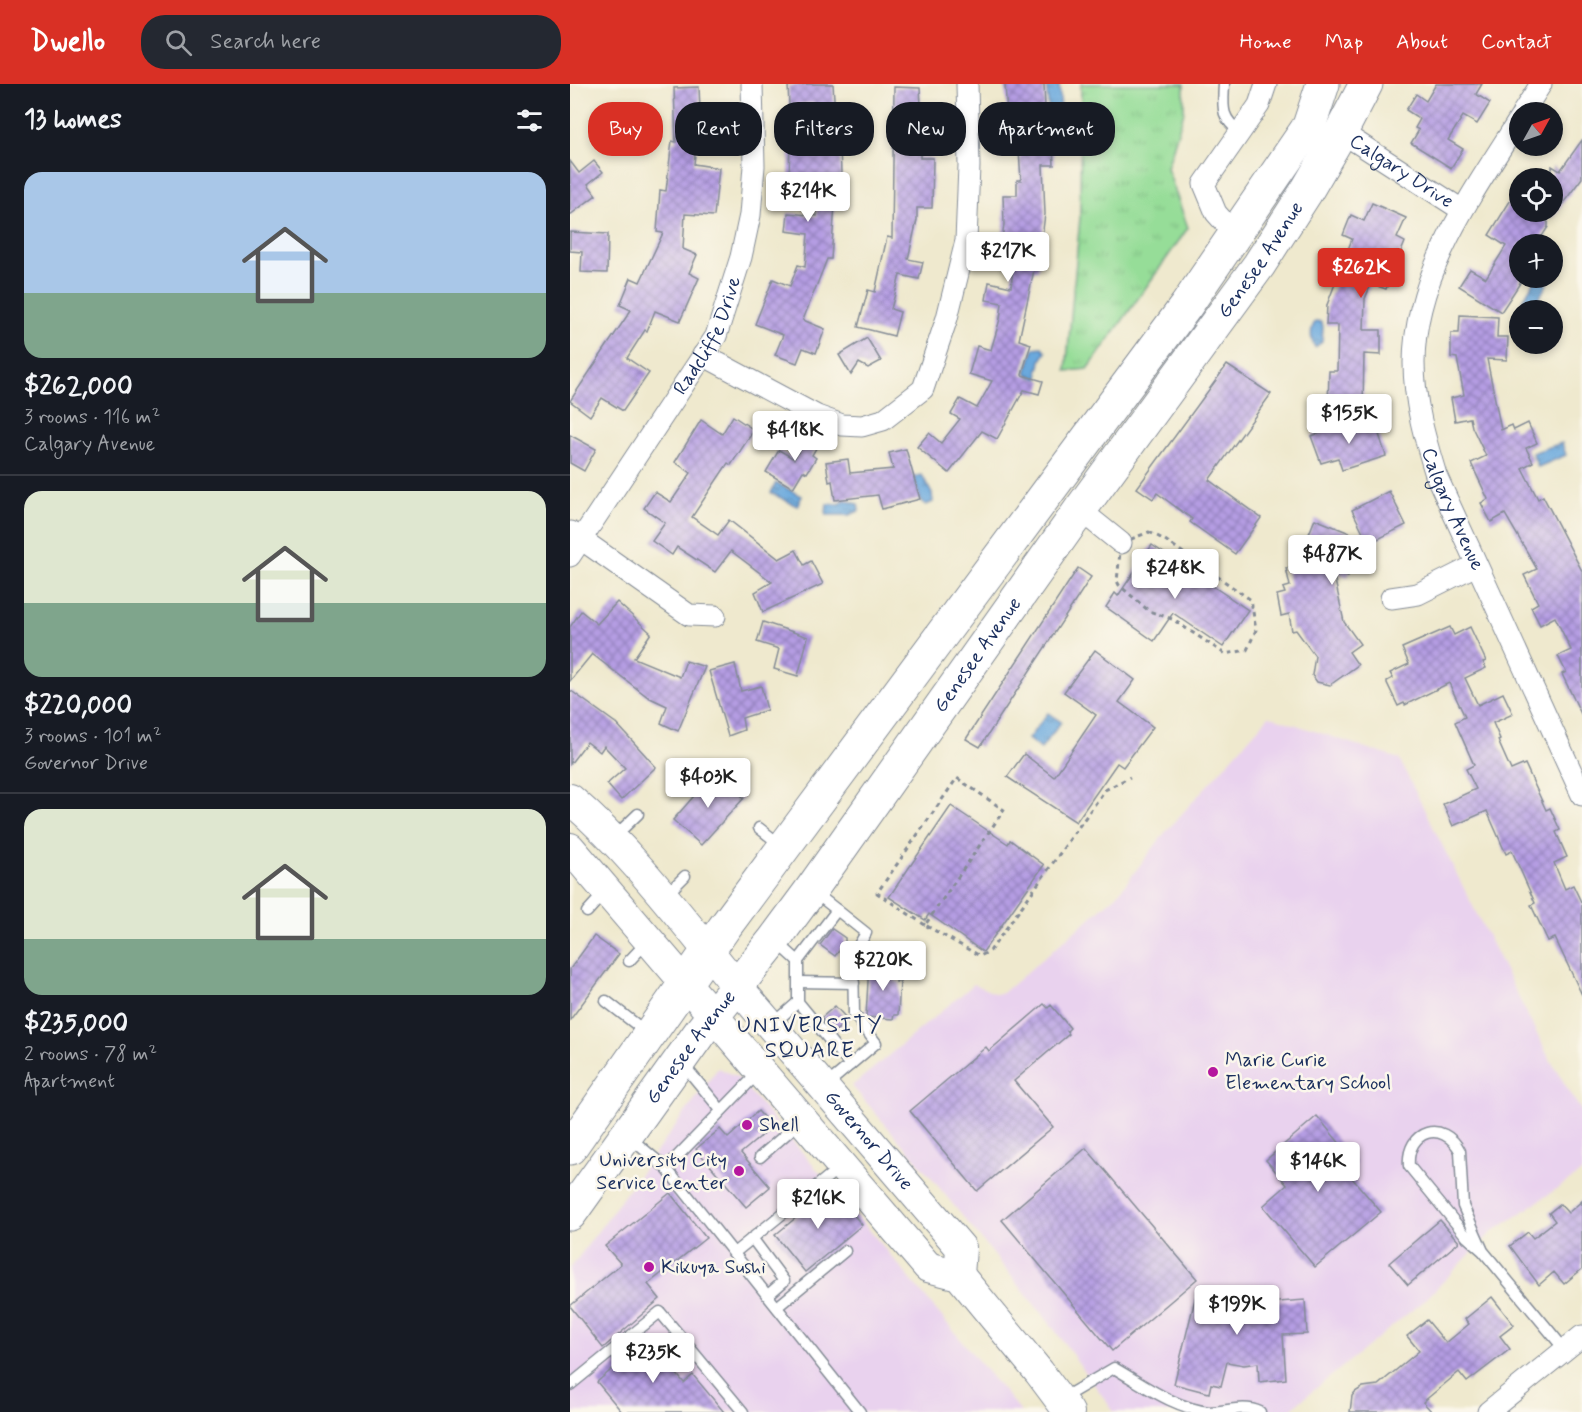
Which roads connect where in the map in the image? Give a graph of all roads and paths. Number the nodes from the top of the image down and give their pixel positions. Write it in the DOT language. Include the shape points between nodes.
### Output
graph roads {
  1 [pos="752,84"];
  2 [pos="967,84"];
  3 [pos="1224,84"];
  4 [pos="1266,84"];
  5 [pos="1323,84"];
  6 [pos="1366,84"];
  7 [pos="1541,84"];
  8 [pos="1529,102"];
  9 [pos="1240,132"];
  10 [pos="1341,132"];
  11 [pos="1509,135"];
  12 [pos="1462,210"];
  13 [pos="1235,234"];
  14 [pos="703,355"];
  15 [pos="1080,510"];
  16 [pos="1165,540"];
  17 [pos="574,542"];
  18 [pos="1121,543"];
  19 [pos="1476,565"];
  20 [pos="1119,585"];
  21 [pos="1391,598"];
  22 [pos="715,616"];
  23 [pos="1130,777"];
  24 [pos="1582,795"];
  25 [pos="570,799"];
  26 [pos="638,814"];
  27 [pos="759,828"];
  28 [pos="613,838"];
  29 [pos="570,848"];
  30 [pos="784,848"];
  31 [pos="685,876"];
  32 [pos="607,890"];
  33 [pos="811,890"];
  34 [pos="664,896"];
  35 [pos="837,910"];
  36 [pos="587,912"];
  37 [pos="926,925"];
  38 [pos="649,939"];
  39 [pos="774,940"];
  40 [pos="709,951"];
  41 [pos="629,961"];
  42 [pos="798,961"];
  43 [pos="799,982"];
  44 [pos="686,983"];
  45 [pos="854,983"];
  46 [pos="736,985"];
  47 [pos="606,1001"];
  48 [pos="798,1002"];
  49 [pos="713,1015"];
  50 [pos="772,1025"];
  51 [pos="650,1035"];
  52 [pos="680,1060"];
  53 [pos="850,1065"];
  54 [pos="761,1070"];
  55 [pos="824,1087"];
  56 [pos="721,1110"];
  57 [pos="803,1119"];
  58 [pos="627,1135"];
  59 [pos="570,1148"];
  60 [pos="760,1157"];
  61 [pos="842,1166"];
  62 [pos="666,1168"];
  63 [pos="570,1214"];
  64 [pos="752,1238"];
  65 [pos="845,1251"];
  66 [pos="1483,1251"];
  67 [pos="734,1252"];
  68 [pos="959,1275"];
  69 [pos="768,1295"];
  70 [pos="777,1306"];
  71 [pos="1582,1336"];
  72 [pos="1565,1350"];
  73 [pos="570,1385"];
  74 [pos="1064,1406"];
  75 [pos="742,1412"];
  76 [pos="860,1412"];
  77 [pos="1260,1412"];
  78 [pos="1488,1412"];
  1 -- 14 [label="street, Radcliffe Drive" via="754,166 750,214 716,336"];
  2 -- 14 [label="street" via="966,241 947,318 923,388 883,420 862,426 842,425 816,416"];
  3 -- 9 [label="lane" via="1223,105 1228,124"];
  4 -- 9 [label="street" via="1259,105"];
  5 -- 13 [label="main road, Genesee Avenue" via="1309,126"];
  6 -- 10 [label="main road, Genesee Avenue"];
  7 -- 8 [label="street"];
  9 -- 13 [label="street" via="1204,184 1216,213"];
  10 -- 12 [label="street, Calgary Drive"];
  10 -- 15 [label="main road, Genesee Avenue" via="1259,265"];
  11 -- 12 [label="street, Calgary Avenue"];
  12 -- 19 [label="street, Calgary Avenue" via="1435,265 1420,313 1414,363 1421,424 1436,475"];
  13 -- 30 [label="main road, Genesee Avenue" via="1186,306"];
  14 -- 17 [label="street, Radcliffe Drive"];
  15 -- 18 [label="street"];
  15 -- 33 [label="main road, Genesee Avenue"];
  16 -- 20 [label="path" via="1251,600 1256,630 1247,650 1225,654 1172,619 1149,610"];
  17 -- 22 [label="street" via="689,615"];
  19 -- 21 [label="street" via="1418,594"];
  19 -- 24 [label="street, Calgary Avenue"];
  23 -- 37 [label="path" via="1106,790 990,951 980,956"];
  25 -- 28 [label="main road, Governor Drive"];
  26 -- 28 [label="lane"];
  27 -- 30 [label="lane"];
  28 -- 34 [label="main road, Governor Drive"];
  29 -- 32 [label="main road, Governor Drive"];
  30 -- 40 [label="main road, Genesee Avenue"];
  31 -- 34 [label="lane"];
  32 -- 36 [label="lane"];
  32 -- 38 [label="main road, Governor Drive"];
  33 -- 35 [label="lane"];
  33 -- 39 [label="main road, Genesee Avenue"];
  34 -- 40 [label="main road, Governor Drive"];
  35 -- 42 [label="lane"];
  35 -- 45 [label="lane" via="866,933 853,955"];
  37 -- 37 [label="path" via="1004,810 957,778 877,893"];
  38 -- 41 [label="lane"];
  38 -- 44 [label="main road, Governor Drive"];
  39 -- 42 [label="lane"];
  39 -- 46 [label="main road, Genesee Avenue"];
  40 -- 44 [label="main road, Genesee Avenue"];
  40 -- 46 [label="main road, Governor Drive"];
  42 -- 43 [label="lane"];
  43 -- 45 [label="lane"];
  43 -- 48 [label="lane"];
  44 -- 49 [label="main road, Governor Drive"];
  44 -- 51 [label="main road, Genesee Avenue"];
  45 -- 53 [label="lane" via="854,1014 876,1043"];
  46 -- 49 [label="main road, Genesee Avenue"];
  46 -- 50 [label="main road, Governor Drive"];
  47 -- 51 [label="lane"];
  48 -- 50 [label="lane"];
  48 -- 53 [label="lane"];
  49 -- 52 [label="main road, Genesee Avenue"];
  49 -- 54 [label="main road, Governor Drive"];
  50 -- 55 [label="main road, Governor Drive"];
  51 -- 59 [label="main road, Genesee Avenue"];
  52 -- 56 [label="lane"];
  52 -- 58 [label="main road, Genesee Avenue"];
  53 -- 55 [label="lane"];
  54 -- 56 [label="lane"];
  54 -- 57 [label="main road, Governor Drive"];
  55 -- 68 [label="main road, Governor Drive" via="961,1248"];
  56 -- 62 [label="lane"];
  57 -- 60 [label="lane"];
  57 -- 61 [label="main road, Governor Drive"];
  58 -- 62 [label="lane"];
  58 -- 63 [label="main road, Genesee Avenue"];
  61 -- 64 [label="lane"];
  61 -- 68 [label="main road, Governor Drive" via="928,1267"];
  62 -- 67 [label="lane"];
  64 -- 67 [label="lane"];
  64 -- 69 [label="lane" via="784,1281"];
  65 -- 70 [label="lane"];
  66 -- 66 [label="lane" via="1463,1206 1460,1151 1439,1132 1420,1136 1412,1143 1409,1166"];
  66 -- 72 [label="lane"];
  67 -- 69 [label="lane"];
  68 -- 74 [label="main road"];
  69 -- 70 [label="lane"];
  70 -- 76 [label="lane"];
  71 -- 72 [label="street"];
  72 -- 78 [label="street"];
  73 -- 75 [label="lane" via="660,1312"];
  74 -- 77 [label="lane" via="1114,1368 1173,1403 1209,1412 1239,1408"];
}
